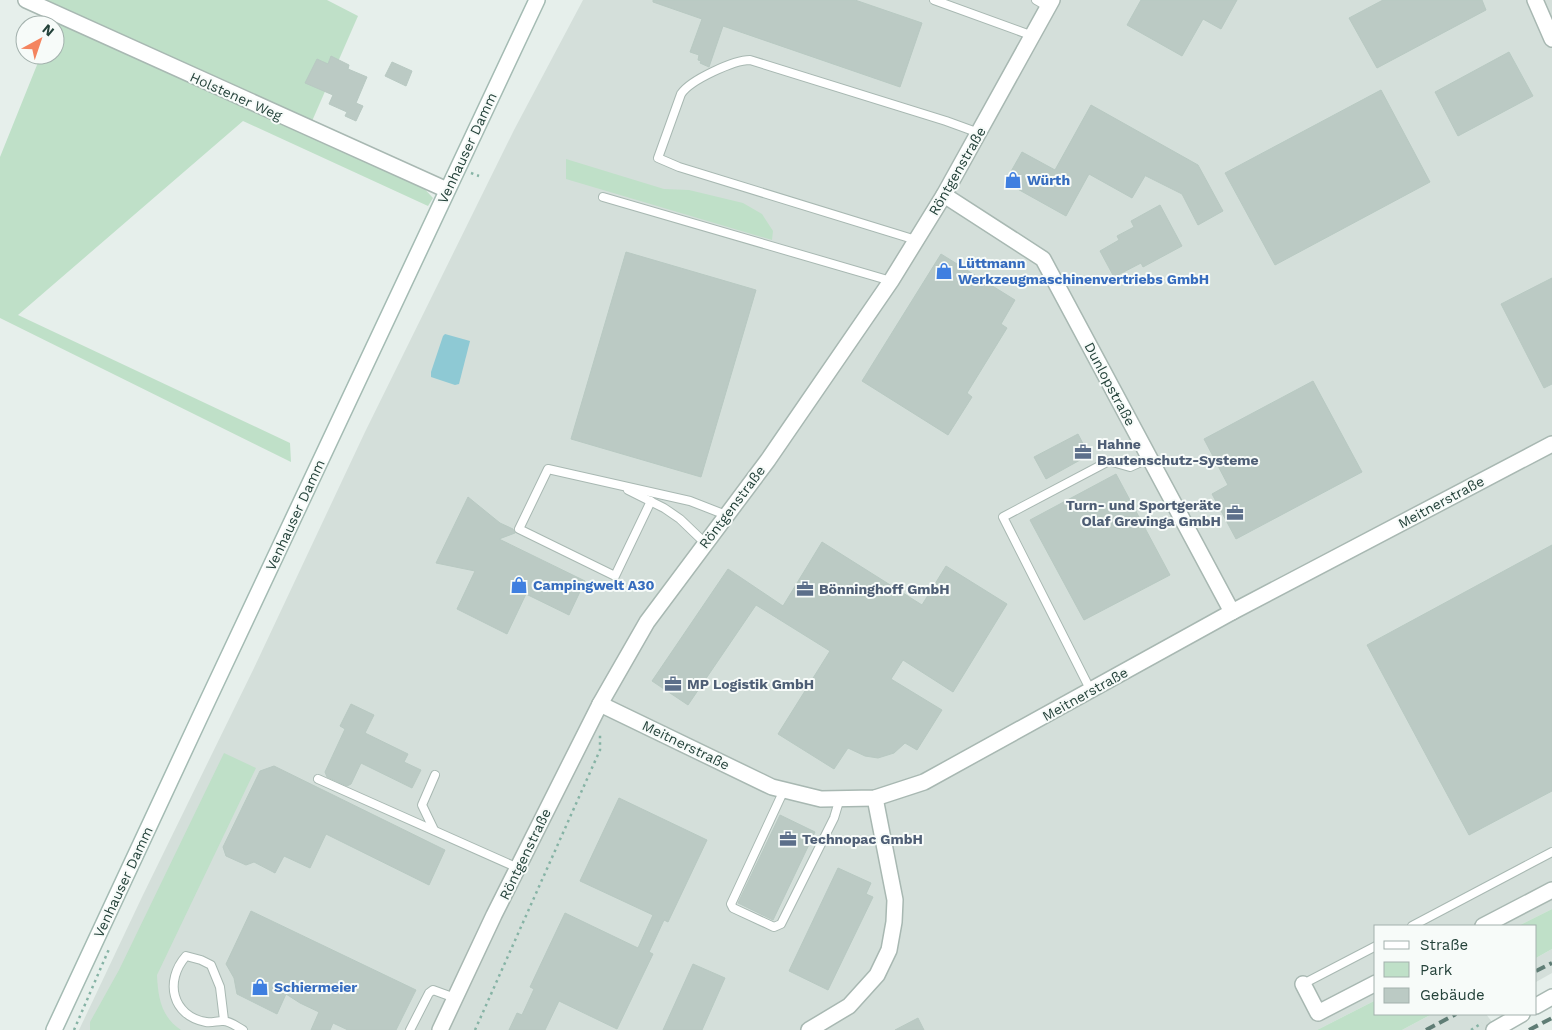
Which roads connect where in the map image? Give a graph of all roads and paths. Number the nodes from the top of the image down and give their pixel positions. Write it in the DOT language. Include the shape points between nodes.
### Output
graph roads {
  1 [pos="26,0"];
  2 [pos="537,0"];
  3 [pos="934,0"];
  4 [pos="1535,0"];
  5 [pos="1046,2"];
  6 [pos="1032,36"];
  7 [pos="1552,39"];
  8 [pos="978,133"];
  9 [pos="447,190"];
  10 [pos="944,195"];
  11 [pos="603,198"];
  12 [pos="916,240"];
  13 [pos="891,282"];
  14 [pos="1552,444"];
  15 [pos="1150,458"];
  16 [pos="615,483"];
  17 [pos="651,501"];
  18 [pos="726,515"];
  19 [pos="705,543"];
  20 [pos="1232,612"];
  21 [pos="1091,691"];
  22 [pos="600,704"];
  23 [pos="600,734"];
  24 [pos="435,774"];
  25 [pos="318,779"];
  26 [pos="784,790"];
  27 [pos="840,798"];
  28 [pos="875,798"];
  29 [pos="434,830"];
  30 [pos="1552,852"];
  31 [pos="518,868"];
  32 [pos="1552,890"];
  33 [pos="1414,925"];
  34 [pos="1485,925"];
  35 [pos="1374,947"];
  36 [pos="1303,984"];
  37 [pos="1374,984"];
  38 [pos="455,998"];
  39 [pos="1520,1015"];
  40 [pos="224,1020"];
  41 [pos="54,1030"];
  42 [pos="243,1030"];
  43 [pos="410,1030"];
  44 [pos="440,1030"];
  45 [pos="474,1030"];
  46 [pos="809,1030"];
  47 [pos="1494,1030"];
  1 -- 9 [label="street, Holstener Weg"];
  2 -- 9 [label="street, Venhauser Damm"];
  3 -- 6 [label="lane"];
  4 -- 7 [label="street"];
  5 -- 6 [label="street, Röntgenstraße"];
  6 -- 8 [label="street, Röntgenstraße"];
  8 -- 10 [label="street, Röntgenstraße"];
  8 -- 12 [label="lane" via="750,60 734,63 698,80 681,94 658,158"];
  9 -- 41 [label="street, Venhauser Damm"];
  10 -- 12 [label="street, Röntgenstraße"];
  10 -- 15 [label="street, Dunlopstraße" via="1043,259"];
  11 -- 13 [label="lane"];
  12 -- 13 [label="street, Röntgenstraße"];
  13 -- 18 [label="street, Röntgenstraße"];
  14 -- 20 [label="street, Meitnerstraße"];
  15 -- 20 [label="street, Dunlopstraße"];
  15 -- 21 [label="lane" via="1130,468 1109,462 1003,517"];
  16 -- 17 [label="lane"];
  16 -- 17 [label="lane" via="548,469 519,529 615,576"];
  16 -- 18 [label="lane" via="690,501"];
  17 -- 19 [label="lane" via="680,519"];
  18 -- 19 [label="street, Röntgenstraße"];
  19 -- 22 [label="street, Röntgenstraße" via="646,622"];
  20 -- 21 [label="street, Meitnerstraße"];
  21 -- 28 [label="street, Meitnerstraße" via="924,782"];
  22 -- 26 [label="street, Meitnerstraße"];
  22 -- 31 [label="street, Röntgenstraße"];
  23 -- 45 [label="path" via="600,750"];
  24 -- 29 [label="lane" via="422,805"];
  25 -- 29 [label="lane"];
  26 -- 27 [label="street, Meitnerstraße" via="821,798"];
  26 -- 27 [label="lane" via="731,902 733,908 774,927 781,924 802,883 834,818"];
  27 -- 28 [label="street, Meitnerstraße"];
  28 -- 46 [label="street" via="895,900 889,950 877,975 849,1006"];
  29 -- 31 [label="lane"];
  30 -- 33 [label="lane"];
  31 -- 38 [label="street, Röntgenstraße"];
  32 -- 34 [label="street"];
  35 -- 36 [label="lane"];
  36 -- 37 [label="street" via="1318,1013"];
  38 -- 43 [label="lane" via="433,990"];
  38 -- 44 [label="street, Röntgenstraße"];
  39 -- 47 [label="street"];
  40 -- 40 [label="lane" via="220,987 211,965 186,956 174,974 173,992 185,1013 207,1022"];
  40 -- 42 [label="lane"];
}
